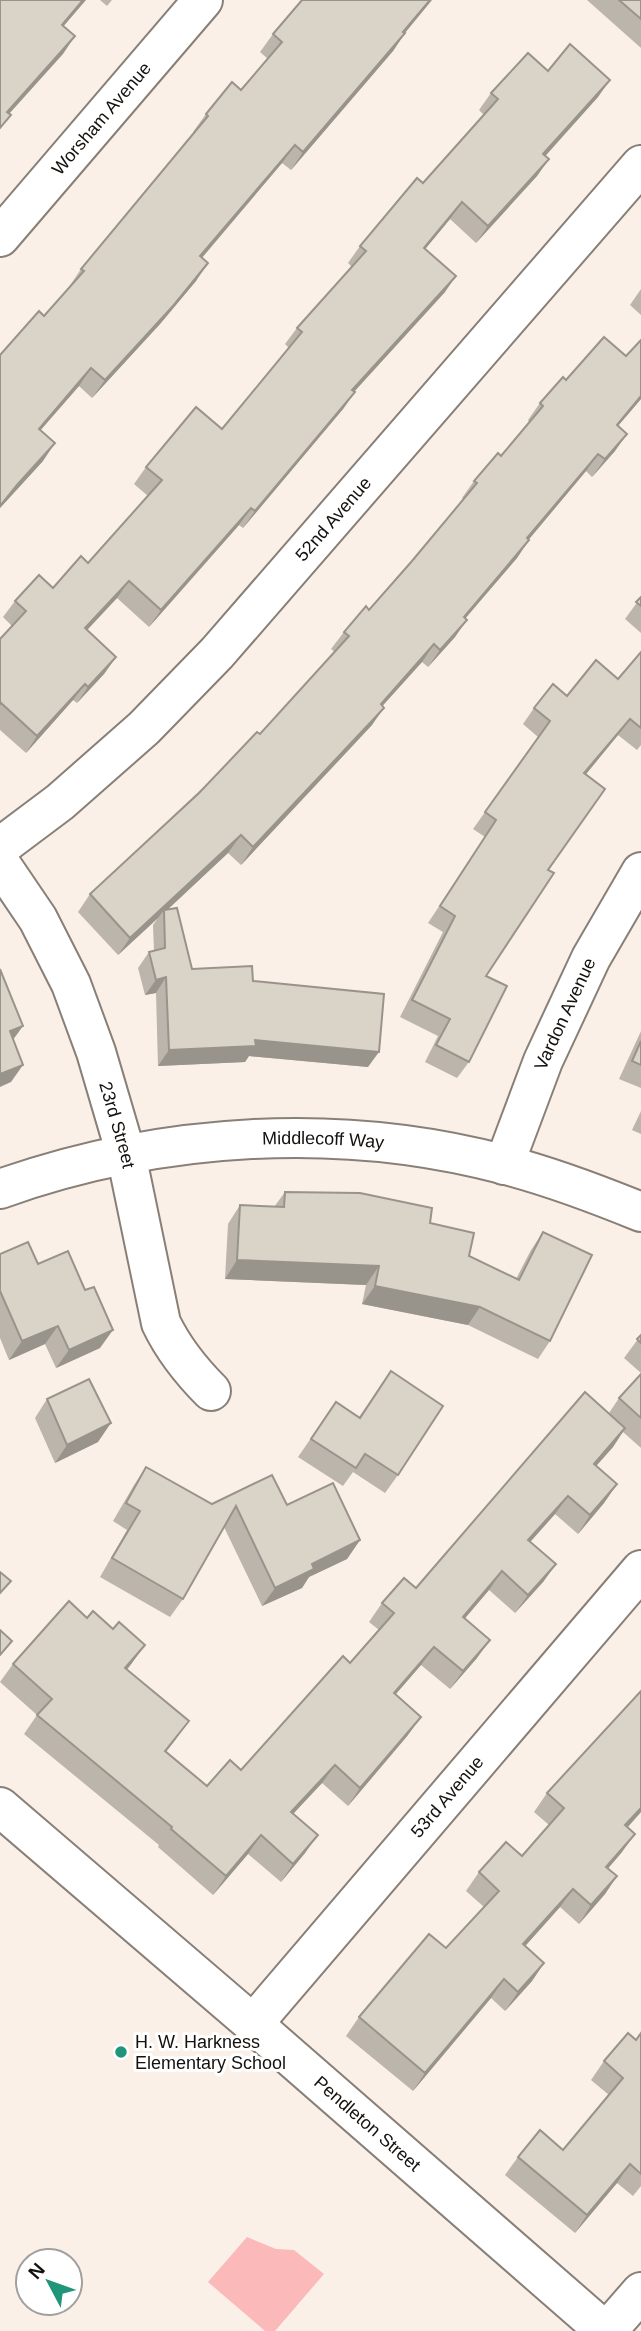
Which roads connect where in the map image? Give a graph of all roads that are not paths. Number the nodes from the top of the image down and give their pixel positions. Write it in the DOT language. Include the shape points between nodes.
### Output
graph roads {
  1 [pos="203,0"];
  2 [pos="641,166"];
  3 [pos="0,237"];
  4 [pos="0,847"];
  5 [pos="0,863"];
  6 [pos="641,872"];
  7 [pos="126,1154"];
  8 [pos="504,1164"];
  9 [pos="0,1189"];
  10 [pos="641,1212"];
  11 [pos="211,1391"];
  12 [pos="641,1570"];
  13 [pos="0,1807"];
  14 [pos="253,2024"];
  15 [pos="641,2292"];
  16 [pos="606,2331"];
  1 -- 3 [label="street, Worsham Avenue"];
  2 -- 4 [label="street, 52nd Avenue" via="217,653 144,728 60,802"];
  5 -- 7 [label="street, 23rd Street" via="38,919 71,984"];
  6 -- 8 [label="street, Vardon Avenue" via="586,970 543,1061"];
  7 -- 8 [label="street, Middlecoff Way" via="279,1138 429,1149"];
  7 -- 9 [label="street, Middlecoff Way"];
  7 -- 11 [label="street, 23rd Street" via="161,1323 174,1349"];
  8 -- 10 [label="street, Middlecoff Way"];
  12 -- 14 [label="street, 53rd Avenue"];
  13 -- 14 [label="street, Pendleton Street"];
  14 -- 16 [label="street, Pendleton Street"];
  15 -- 16 [label="street"];
}
